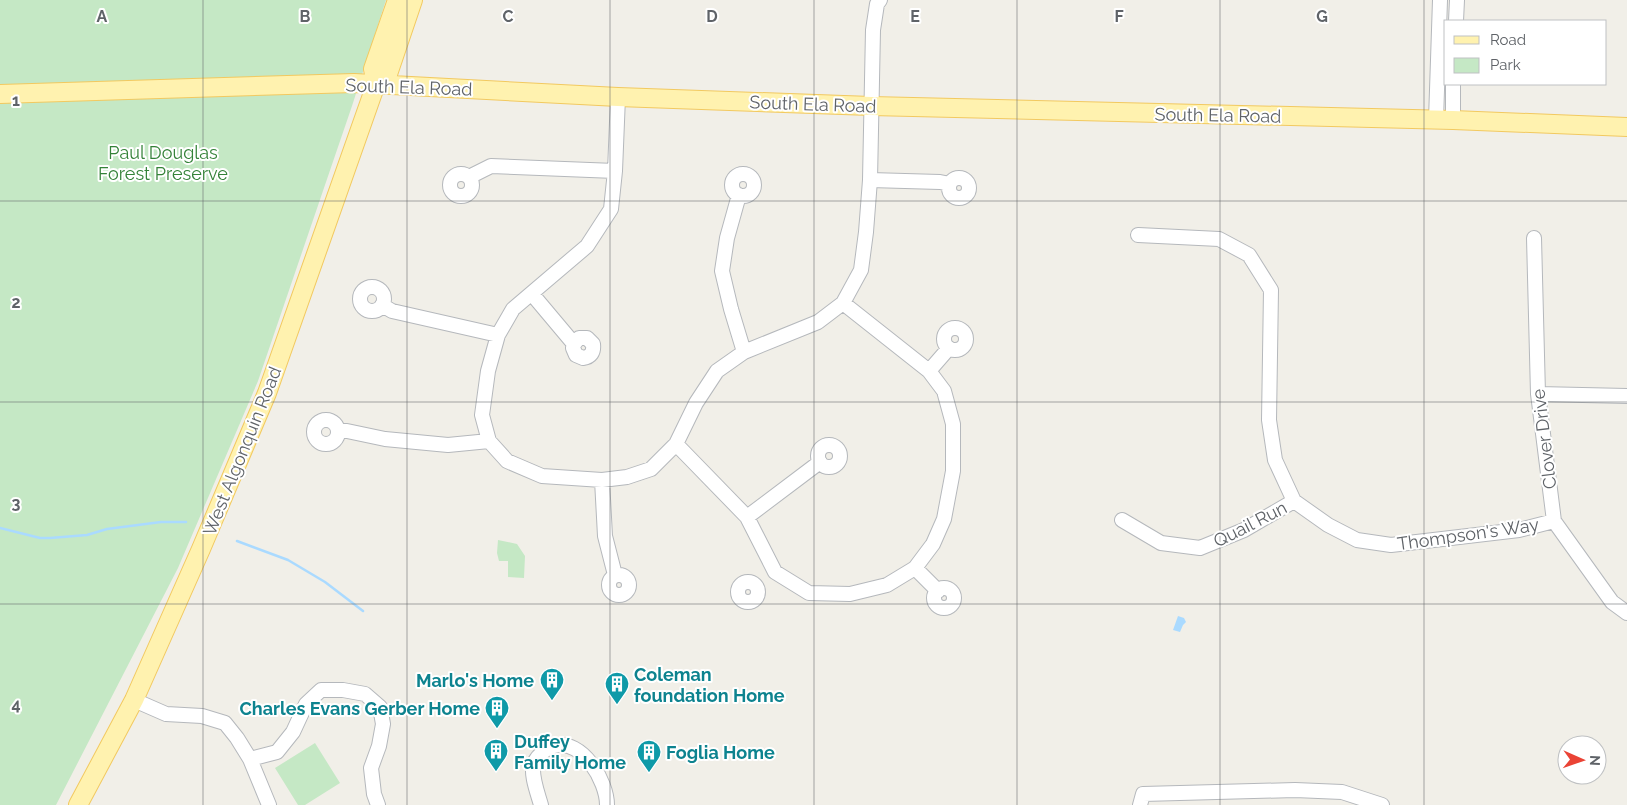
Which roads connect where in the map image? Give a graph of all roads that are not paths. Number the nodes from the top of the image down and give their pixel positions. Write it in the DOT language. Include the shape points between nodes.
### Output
graph roads {
  1 [pos="397,0"];
  2 [pos="413,0"];
  3 [pos="1440,0"];
  4 [pos="1457,0"];
  5 [pos="875,1"];
  6 [pos="1456,20"];
  7 [pos="376,84"];
  8 [pos="1453,85"];
  9 [pos="0,94"];
  10 [pos="618,97"];
  11 [pos="871,106"];
  12 [pos="1444,120"];
  13 [pos="1627,127"];
  14 [pos="615,170"];
  15 [pos="468,177"];
  16 [pos="870,180"];
  17 [pos="950,184"];
  18 [pos="739,195"];
  19 [pos="1138,235"];
  20 [pos="1534,238"];
  21 [pos="532,294"];
  22 [pos="843,303"];
  23 [pos="382,305"];
  24 [pos="498,335"];
  25 [pos="574,344"];
  26 [pos="948,348"];
  27 [pos="744,352"];
  28 [pos="929,371"];
  29 [pos="1538,394"];
  30 [pos="1627,396"];
  31 [pos="338,431"];
  32 [pos="488,440"];
  33 [pos="676,444"];
  34 [pos="820,462"];
  35 [pos="602,480"];
  36 [pos="1294,501"];
  37 [pos="747,517"];
  38 [pos="1122,520"];
  39 [pos="1554,521"];
  40 [pos="915,568"];
  41 [pos="775,572"];
  42 [pos="615,575"];
  43 [pos="757,585"];
  44 [pos="938,591"];
  45 [pos="1627,613"];
  46 [pos="134,700"];
  47 [pos="250,760"];
  48 [pos="1141,800"];
  49 [pos="78,805"];
  50 [pos="269,805"];
  51 [pos="378,805"];
  52 [pos="542,805"];
  53 [pos="607,805"];
  54 [pos="1382,805"];
  1 -- 7 [label="main road, West Algonquin Road" via="374,70"];
  2 -- 7 [label="main road, West Algonquin Road" via="388,74"];
  3 -- 12 [label="street"];
  4 -- 6 [label="street"];
  5 -- 11 [label="street"];
  7 -- 9 [label="main road, South Ela Road"];
  7 -- 10 [label="main road, South Ela Road"];
  7 -- 46 [label="main road, West Algonquin Road" via="267,393"];
  8 -- 12 [label="street"];
  10 -- 11 [label="main road, South Ela Road"];
  10 -- 14 [label="street"];
  11 -- 12 [label="main road, South Ela Road"];
  11 -- 16 [label="street"];
  12 -- 13 [label="main road, South Ela Road"];
  14 -- 15 [label="street" via="491,166"];
  14 -- 21 [label="street" via="611,209 587,246"];
  16 -- 17 [label="street"];
  16 -- 22 [label="street" via="861,270"];
  18 -- 27 [label="street" via="722,271"];
  19 -- 36 [label="street, Thompson's Way" via="1219,239 1249,254 1271,290 1269,420 1275,460"];
  20 -- 29 [label="street, Clover Drive"];
  21 -- 24 [label="street" via="513,309"];
  21 -- 25 [label="street"];
  22 -- 27 [label="street" via="818,322"];
  22 -- 28 [label="street"];
  23 -- 24 [label="street" via="392,311"];
  24 -- 32 [label="street" via="488,371 482,415"];
  26 -- 28 [label="street"];
  27 -- 33 [label="street" via="716,371"];
  28 -- 40 [label="street" via="944,391 953,424 953,471 944,519 933,544"];
  29 -- 30 [label="street"];
  29 -- 39 [label="street, Clover Drive"];
  31 -- 32 [label="street" via="448,445"];
  32 -- 35 [label="street" via="506,461 542,476"];
  33 -- 35 [label="street" via="651,468 627,477"];
  33 -- 37 [label="street"];
  34 -- 37 [label="street"];
  35 -- 42 [label="street" via="605,536"];
  36 -- 38 [label="street, Quail Run" via="1244,530 1200,548 1161,543"];
  36 -- 39 [label="street, Thompson's Way" via="1328,525 1357,540 1391,545 1520,530"];
  37 -- 41 [label="street"];
  39 -- 45 [label="street, Clover Drive" via="1612,602"];
  40 -- 41 [label="street" via="887,585 850,594 809,593"];
  40 -- 44 [label="street"];
  41 -- 43 [label="street"];
  46 -- 47 [label="street" via="166,714 202,716 225,723"];
  46 -- 49 [label="main road, West Algonquin Road"];
  47 -- 50 [label="street"];
  47 -- 51 [label="street" via="277,752 293,732 306,704 321,690 365,694 380,708 383,724 371,768"];
  48 -- 54 [label="street" via="1295,790 1342,792"];
  52 -- 53 [label="street" via="535,786 534,764 545,749 562,744 577,749 592,764 602,782"];
}
